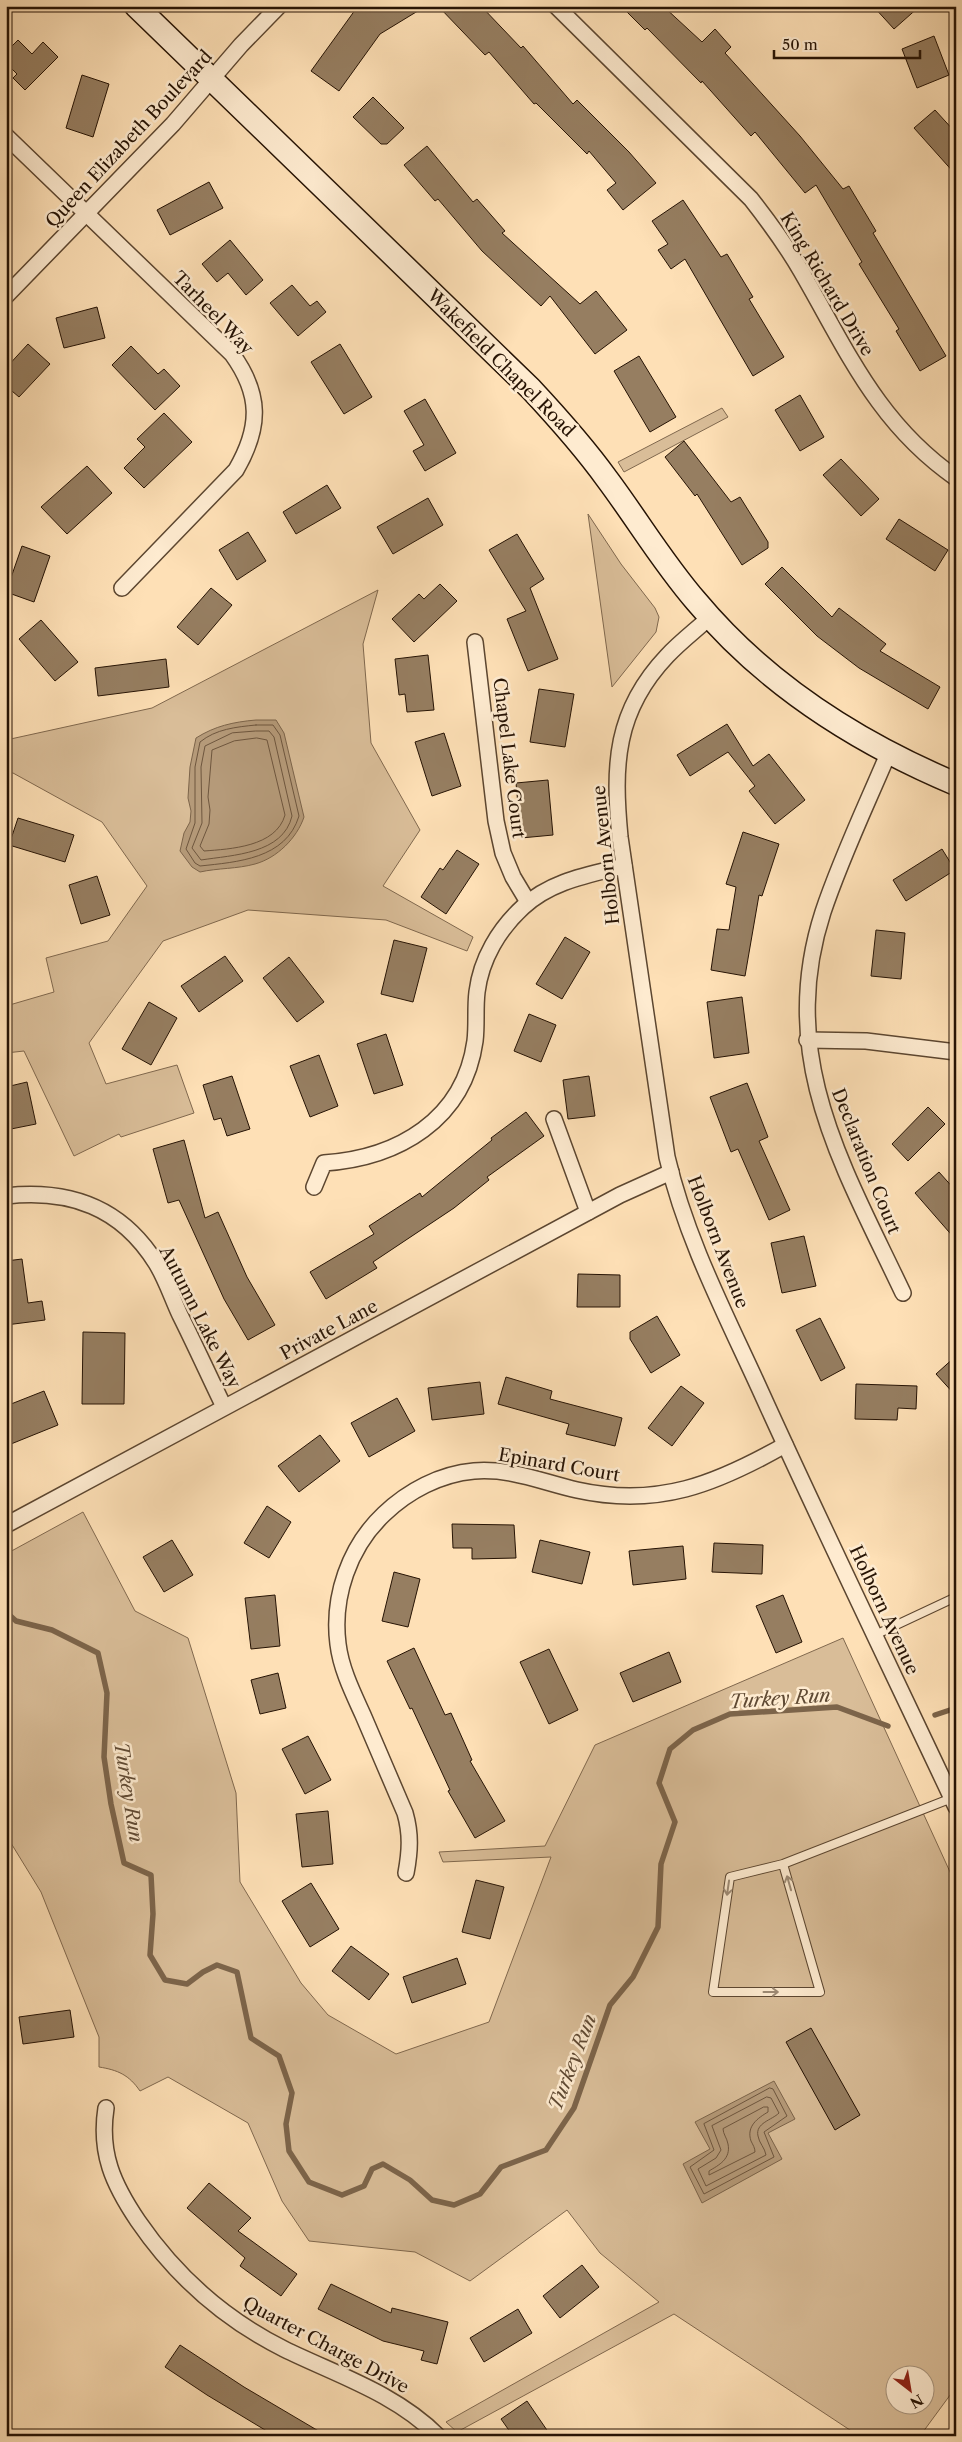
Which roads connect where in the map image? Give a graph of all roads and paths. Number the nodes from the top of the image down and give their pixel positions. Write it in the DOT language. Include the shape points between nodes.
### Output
graph roads {
  1 [pos="136,6"];
  2 [pos="279,6"];
  3 [pos="556,6"];
  4 [pos="212,79"];
  5 [pos="6,136"];
  6 [pos="86,214"];
  7 [pos="6,296"];
  8 [pos="956,478"];
  9 [pos="122,588"];
  10 [pos="710,617"];
  11 [pos="475,642"];
  12 [pos="888,754"];
  13 [pos="956,784"];
  14 [pos="624,866"];
  15 [pos="528,902"];
  16 [pos="807,1040"];
  17 [pos="956,1052"];
  18 [pos="554,1119"];
  19 [pos="671,1172"];
  20 [pos="314,1187"];
  21 [pos="6,1196"];
  22 [pos="588,1212"];
  23 [pos="903,1293"];
  24 [pos="224,1407"];
  25 [pos="785,1445"];
  26 [pos="6,1525"];
  27 [pos="956,1597"];
  28 [pos="874,1635"];
  29 [pos="954,1802"];
  30 [pos="783,1864"];
  31 [pos="406,1873"];
  32 [pos="106,2108"];
  33 [pos="438,2436"];
  1 -- 4 [label="main road, Wakefield Chapel Road"];
  2 -- 4 [label="street, Queen Elizabeth Boulevard"];
  3 -- 8 [label="street, King Richard Drive" via="751,199 777,233 855,369 882,408 910,440"];
  4 -- 6 [label="street, Queen Elizabeth Boulevard"];
  4 -- 10 [label="main road, Wakefield Chapel Road" via="573,434 649,540"];
  5 -- 6 [label="street, Tarheel Way"];
  6 -- 7 [label="street, Queen Elizabeth Boulevard"];
  6 -- 9 [label="street, Tarheel Way" via="232,354 251,388 255,409 250,443 236,470"];
  10 -- 12 [label="main road, Wakefield Chapel Road" via="751,659 791,692 822,715"];
  10 -- 14 [label="street, Holborn Avenue" via="649,677 624,727 617,758 615,791"];
  11 -- 15 [label="street, Chapel Lake Court" via="496,820 503,853"];
  12 -- 13 [label="main road, Wakefield Chapel Road"];
  12 -- 16 [label="street, Declaration Court" via="823,912 807,989"];
  14 -- 15 [label="street" via="570,880"];
  14 -- 19 [label="street, Holborn Avenue"];
  15 -- 20 [label="street" via="504,926 482,968 477,992 475,1041 469,1066 458,1091 444,1110 427,1128 381,1154 324,1163"];
  16 -- 17 [label="street" via="866,1041"];
  16 -- 23 [label="street, Declaration Court" via="822,1110 849,1178"];
  18 -- 22 [label="street"];
  19 -- 22 [label="street, Private Lane"];
  19 -- 25 [label="street, Holborn Avenue" via="698,1253"];
  21 -- 24 [label="street, Autumn Lake Way" via="49,1194 76,1199 121,1223 156,1264"];
  22 -- 24 [label="street, Private Lane"];
  24 -- 26 [label="street, Private Lane"];
  25 -- 28 [label="street, Holborn Avenue"];
  25 -- 31 [label="street, Epinard Court" via="721,1479 653,1495 620,1496 517,1473 473,1471 422,1486 396,1502 377,1520 360,1542 348,1566 340,1592 338,1645 344,1671 405,1813 411,1850"];
  27 -- 28 [label="lane"];
  28 -- 29 [label="street, Holborn Avenue"];
  29 -- 30 [label="lane"];
  30 -- 30 [label="lane, one-way" via="730,1877 713,1992 820,1992"];
  32 -- 33 [label="street, Quarter Charge Drive" via="104,2148 110,2168 128,2206 152,2242 179,2273 248,2329 398,2403"];
}
